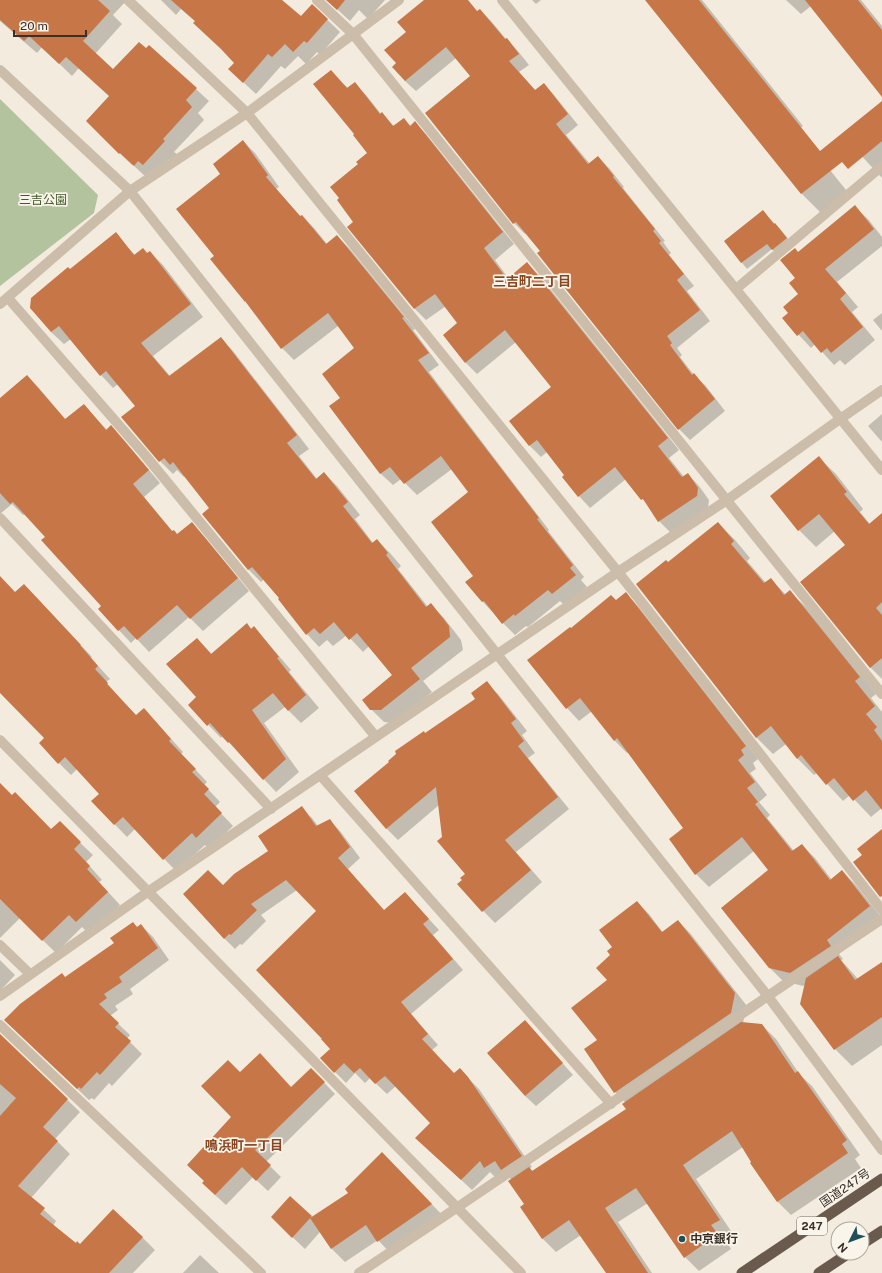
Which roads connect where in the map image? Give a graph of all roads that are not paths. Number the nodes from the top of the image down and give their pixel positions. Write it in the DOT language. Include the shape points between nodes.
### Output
graph roads {
  1 [pos="128,0"];
  2 [pos="317,0"];
  3 [pos="398,0"];
  4 [pos="502,0"];
  5 [pos="353,34"];
  6 [pos="0,70"];
  7 [pos="247,113"];
  8 [pos="882,166"];
  9 [pos="130,191"];
  10 [pos="736,289"];
  11 [pos="4,301"];
  12 [pos="882,390"];
  13 [pos="840,419"];
  14 [pos="882,470"];
  15 [pos="727,500"];
  16 [pos="0,518"];
  17 [pos="618,572"];
  18 [pos="498,654"];
  19 [pos="882,694"];
  20 [pos="376,737"];
  21 [pos="0,740"];
  22 [pos="320,774"];
  23 [pos="271,808"];
  24 [pos="149,891"];
  25 [pos="882,910"];
  26 [pos="882,919"];
  27 [pos="0,946"];
  28 [pos="30,974"];
  29 [pos="767,995"];
  30 [pos="0,996"];
  31 [pos="0,1026"];
  32 [pos="611,1104"];
  33 [pos="882,1150"];
  34 [pos="882,1179"];
  35 [pos="458,1208"];
  36 [pos="882,1231"];
  37 [pos="870,1239"];
  38 [pos="837,1261"];
  39 [pos="261,1273"];
  40 [pos="359,1273"];
  41 [pos="521,1273"];
  42 [pos="742,1273"];
  43 [pos="819,1273"];
  1 -- 7 [label="street"];
  2 -- 5 [label="street"];
  3 -- 5 [label="street"];
  4 -- 10 [label="street"];
  5 -- 7 [label="street"];
  5 -- 15 [label="street"];
  6 -- 9 [label="street"];
  7 -- 9 [label="street"];
  7 -- 17 [label="street"];
  8 -- 10 [label="street"];
  9 -- 11 [label="street"];
  9 -- 18 [label="street"];
  10 -- 13 [label="street"];
  11 -- 20 [label="street" via="145,455"];
  12 -- 13 [label="street"];
  13 -- 14 [label="street"];
  13 -- 15 [label="street"];
  15 -- 17 [label="street"];
  15 -- 19 [label="street"];
  16 -- 23 [label="street"];
  17 -- 18 [label="street"];
  17 -- 25 [label="street"];
  18 -- 20 [label="street"];
  18 -- 29 [label="street"];
  20 -- 22 [label="street"];
  21 -- 24 [label="street"];
  22 -- 23 [label="street"];
  22 -- 32 [label="street"];
  23 -- 24 [label="street"];
  24 -- 28 [label="street"];
  24 -- 35 [label="street"];
  26 -- 29 [label="street"];
  27 -- 28 [label="street"];
  28 -- 30 [label="street"];
  29 -- 32 [label="street"];
  29 -- 33 [label="street"];
  31 -- 39 [label="street"];
  32 -- 35 [label="street"];
  34 -- 42 [label="highway, 国道247号 / 247"];
  35 -- 40 [label="street"];
  35 -- 41 [label="street"];
  36 -- 37 [label="highway"];
  38 -- 43 [label="highway"];
}
